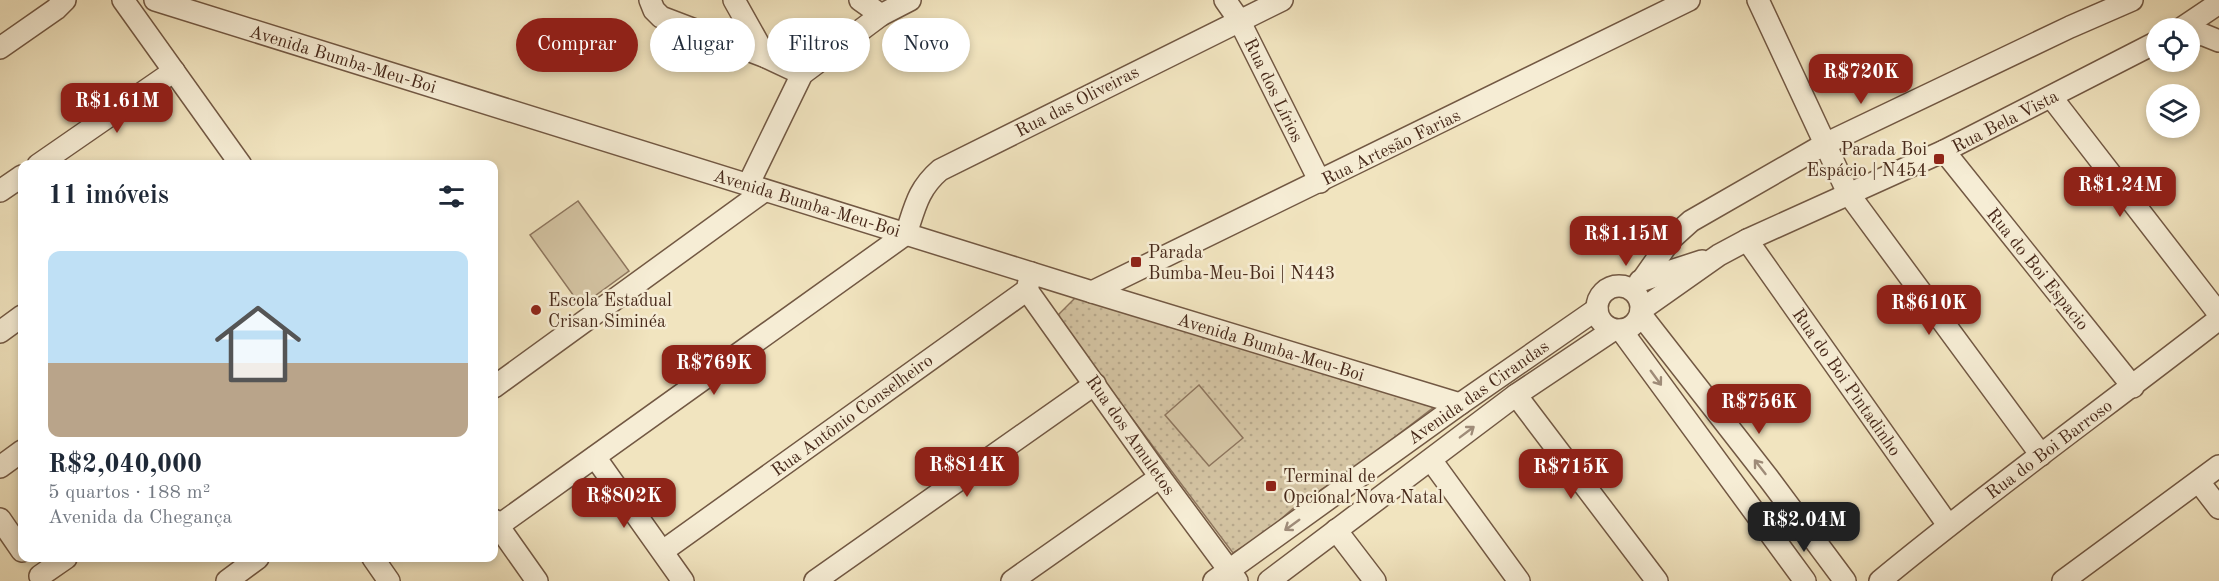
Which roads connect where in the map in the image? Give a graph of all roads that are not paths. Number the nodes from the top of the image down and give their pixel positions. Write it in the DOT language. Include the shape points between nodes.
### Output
graph roads {
  1 [pos="65,0"];
  2 [pos="123,0"];
  3 [pos="155,0"];
  4 [pos="650,0"];
  5 [pos="734,0"];
  6 [pos="860,0"];
  7 [pos="910,0"];
  8 [pos="1225,0"];
  9 [pos="1282,0"];
  10 [pos="1689,0"];
  11 [pos="1758,0"];
  12 [pos="2130,0"];
  13 [pos="2219,3"];
  14 [pos="881,15"];
  15 [pos="2197,18"];
  16 [pos="1239,20"];
  17 [pos="2200,34"];
  18 [pos="2219,41"];
  19 [pos="0,48"];
  20 [pos="2146,48"];
  21 [pos="766,57"];
  22 [pos="174,71"];
  23 [pos="802,74"];
  24 [pos="2052,98"];
  25 [pos="1825,144"];
  26 [pos="1944,151"];
  27 [pos="45,160"];
  28 [pos="234,160"];
  29 [pos="18,179"];
  30 [pos="1320,182"];
  31 [pos="756,188"];
  32 [pos="0,191"];
  33 [pos="1848,193"];
  34 [pos="906,234"];
  35 [pos="1747,240"];
  36 [pos="1719,255"];
  37 [pos="1029,281"];
  38 [pos="1635,283"];
  39 [pos="1092,292"];
  40 [pos="1597,309"];
  41 [pos="1641,313"];
  42 [pos="2219,314"];
  43 [pos="18,319"];
  44 [pos="2219,319"];
  45 [pos="1617,330"];
  46 [pos="0,332"];
  47 [pos="498,384"];
  48 [pos="1095,384"];
  49 [pos="2133,387"];
  50 [pos="1516,395"];
  51 [pos="1460,404"];
  52 [pos="18,454"];
  53 [pos="2041,455"];
  54 [pos="596,457"];
  55 [pos="1431,460"];
  56 [pos="2219,466"];
  57 [pos="0,467"];
  58 [pos="1160,477"];
  59 [pos="2199,482"];
  60 [pos="2219,508"];
  61 [pos="0,519"];
  62 [pos="498,522"];
  63 [pos="1948,525"];
  64 [pos="498,526"];
  65 [pos="1336,530"];
  66 [pos="18,545"];
  67 [pos="663,551"];
  68 [pos="1829,559"];
  69 [pos="31,562"];
  70 [pos="61,562"];
  71 [pos="253,562"];
  72 [pos="376,562"];
  73 [pos="1227,577"];
  74 [pos="42,578"];
  75 [pos="1804,579"];
  76 [pos="227,581"];
  77 [pos="389,581"];
  78 [pos="537,581"];
  79 [pos="683,581"];
  80 [pos="815,581"];
  81 [pos="1012,581"];
  82 [pos="1269,581"];
  83 [pos="1375,581"];
  84 [pos="1520,581"];
  85 [pos="1657,581"];
  86 [pos="1845,581"];
  87 [pos="1880,581"];
  88 [pos="2063,581"];
  1 -- 19 [label="street"];
  2 -- 22 [label="street"];
  3 -- 31 [label="street, Avenida Bumba-Meu-Boi"];
  4 -- 21 [label="street" via="660,17"];
  5 -- 21 [label="street"];
  6 -- 14 [label="street"];
  7 -- 14 [label="street"];
  8 -- 16 [label="street, Rua dos Lírios"];
  9 -- 16 [label="street, Rua das Oliveiras"];
  10 -- 30 [label="street, Rua Artesão Farias"];
  11 -- 25 [label="street"];
  12 -- 25 [label="street"];
  13 -- 15 [label="street"];
  14 -- 23 [label="street"];
  16 -- 30 [label="street, Rua dos Lírios"];
  16 -- 34 [label="street, Rua das Oliveiras" via="940,170 920,192"];
  17 -- 18 [label="street"];
  20 -- 24 [label="street, Rua Bela Vista"];
  21 -- 23 [label="street"];
  22 -- 27 [label="street"];
  22 -- 28 [label="street"];
  23 -- 31 [label="street"];
  24 -- 26 [label="street, Rua Bela Vista"];
  24 -- 42 [label="street"];
  25 -- 33 [label="street"];
  25 -- 38 [label="street" via="1691,221"];
  26 -- 33 [label="street, Rua Bela Vista"];
  26 -- 49 [label="street, Rua do Boi Espacio"];
  29 -- 32 [label="street"];
  30 -- 39 [label="street, Rua Artesão Farias"];
  31 -- 34 [label="street, Avenida Bumba-Meu-Boi"];
  31 -- 47 [label="street"];
  33 -- 35 [label="street, Rua Bela Vista"];
  33 -- 53 [label="street"];
  34 -- 37 [label="street, Avenida Bumba-Meu-Boi"];
  34 -- 54 [label="street"];
  35 -- 36 [label="street, Rua Bela Vista"];
  35 -- 63 [label="street, Rua do Boi Pintadinho"];
  36 -- 38 [label="street"];
  36 -- 41 [label="street"];
  37 -- 39 [label="street, Avenida Bumba-Meu-Boi"];
  37 -- 48 [label="street, Rua dos Amuletos"];
  37 -- 67 [label="street, Rua Antônio Conselheiro"];
  38 -- 40 [label="street" via="1607,289 1600,296"];
  38 -- 41 [label="street"];
  39 -- 51 [label="street, Avenida Bumba-Meu-Boi"];
  40 -- 45 [label="street" via="1600,321"];
  40 -- 51 [label="street, Avenida das Cirandas"];
  41 -- 45 [label="street" via="1632,327"];
  68 -- 41 [label="street, one-way"];
  43 -- 46 [label="street"];
  44 -- 49 [label="street, Rua do Boi Barroso"];
  45 -- 50 [label="street, Avenida das Cirandas"];
  45 -- 75 [label="street, one-way"];
  48 -- 58 [label="street, Rua dos Amuletos"];
  48 -- 80 [label="street"];
  49 -- 53 [label="street, Rua do Boi Barroso"];
  55 -- 50 [label="street, Avenida das Cirandas, one-way"];
  50 -- 85 [label="street"];
  51 -- 73 [label="street, Avenida das Cirandas, one-way"];
  52 -- 57 [label="street"];
  53 -- 63 [label="street, Rua do Boi Barroso"];
  54 -- 62 [label="street"];
  54 -- 67 [label="street"];
  55 -- 65 [label="street, Avenida das Cirandas"];
  55 -- 84 [label="street"];
  56 -- 59 [label="street"];
  58 -- 73 [label="street, Rua dos Amuletos"];
  58 -- 81 [label="street"];
  59 -- 60 [label="street"];
  59 -- 88 [label="street"];
  61 -- 66 [label="street"];
  63 -- 87 [label="street, Rua do Boi Barroso"];
  64 -- 78 [label="street"];
  65 -- 82 [label="street, Avenida das Cirandas"];
  65 -- 83 [label="street"];
  67 -- 79 [label="street"];
  68 -- 75 [label="street"];
  68 -- 86 [label="street"];
  69 -- 74 [label="street"];
  70 -- 74 [label="street"];
  71 -- 76 [label="street"];
  72 -- 77 [label="street"];
}
